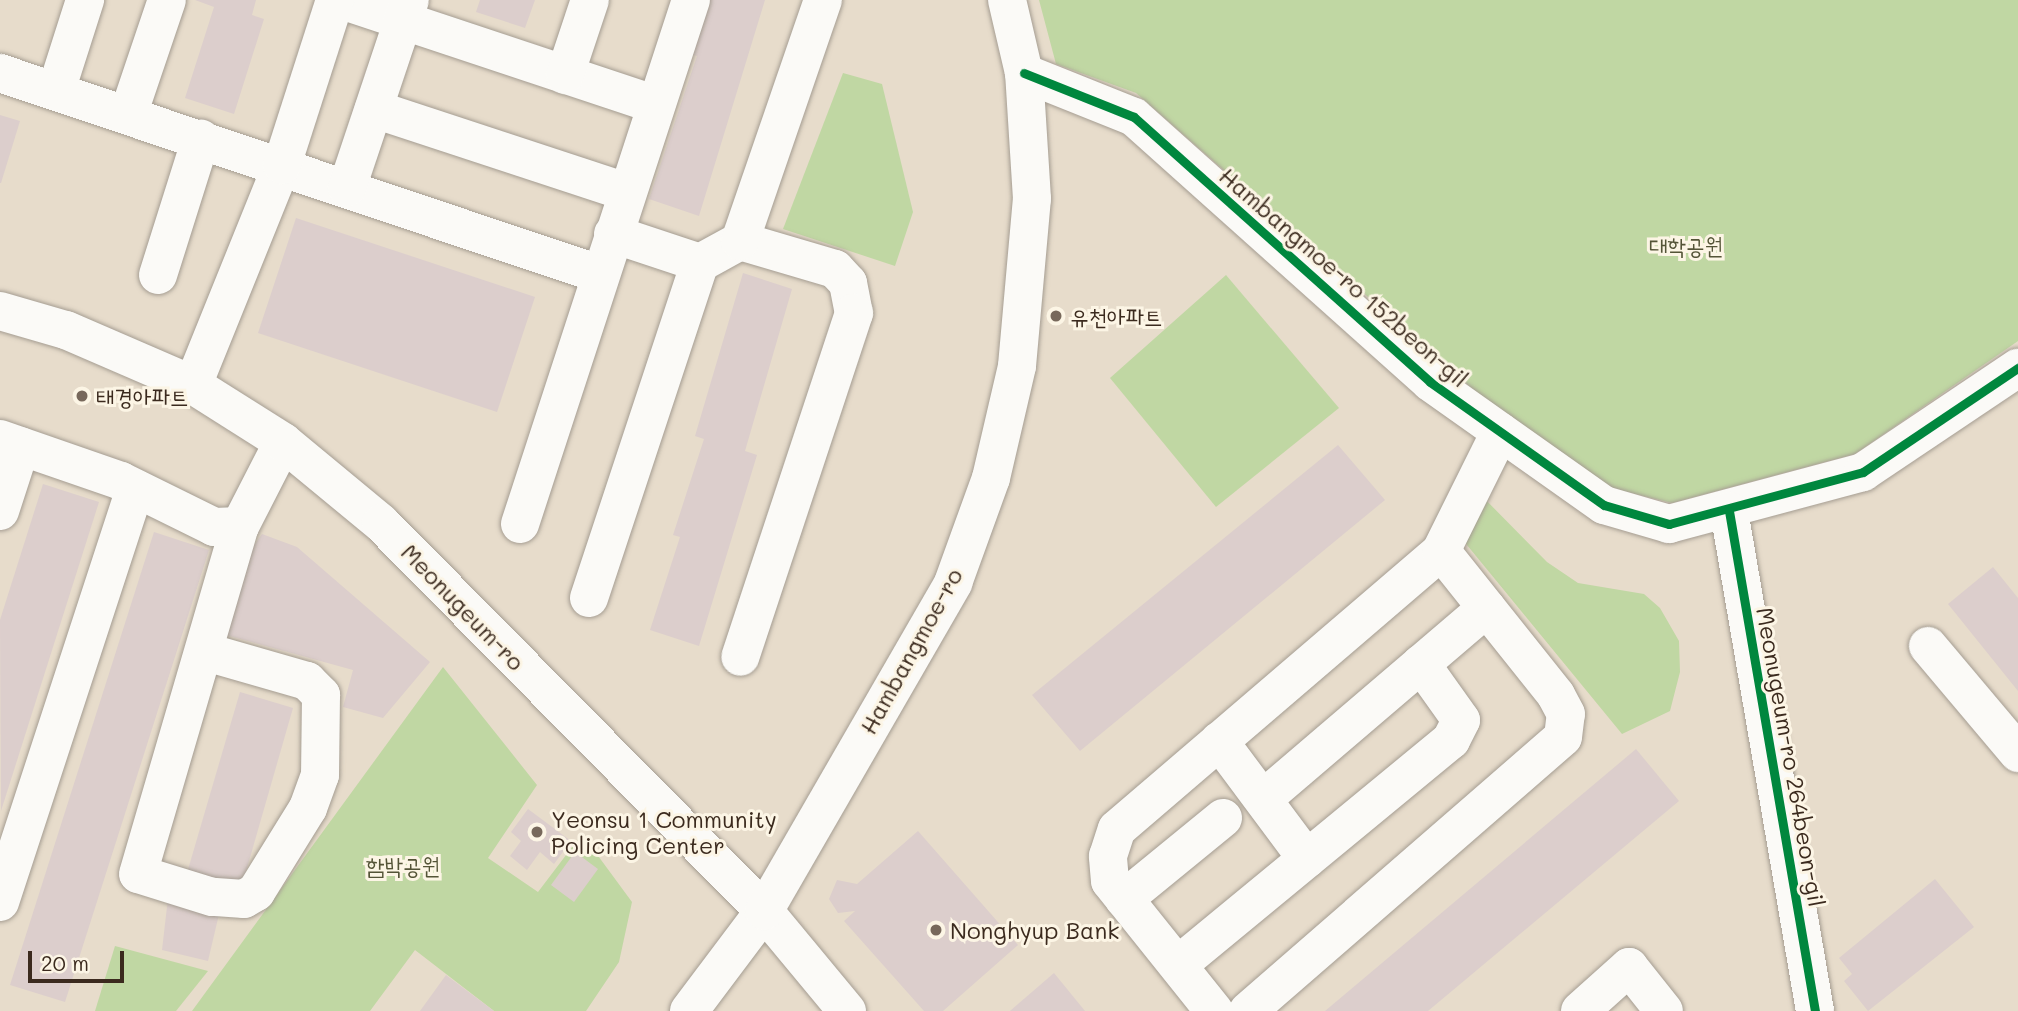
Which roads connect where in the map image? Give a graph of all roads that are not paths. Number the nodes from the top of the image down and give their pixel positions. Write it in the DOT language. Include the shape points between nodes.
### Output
graph roads {
  1 [pos="85,0"];
  2 [pos="167,0"];
  3 [pos="335,0"];
  4 [pos="341,0"];
  5 [pos="590,0"];
  6 [pos="691,0"];
  7 [pos="822,0"];
  8 [pos="1007,0"];
  9 [pos="406,11"];
  10 [pos="0,73"];
  11 [pos="1024,73"];
  12 [pos="565,75"];
  13 [pos="56,91"];
  14 [pos="656,106"];
  15 [pos="374,108"];
  16 [pos="128,115"];
  17 [pos="201,139"];
  18 [pos="282,165"];
  19 [pos="347,188"];
  20 [pos="627,192"];
  21 [pos="613,234"];
  22 [pos="740,241"];
  23 [pos="700,262"];
  24 [pos="599,274"];
  25 [pos="158,275"];
  26 [pos="0,311"];
  27 [pos="2018,368"];
  28 [pos="192,385"];
  29 [pos="1500,432"];
  30 [pos="10,442"];
  31 [pos="283,442"];
  32 [pos="135,488"];
  33 [pos="1729,510"];
  34 [pos="0,511"];
  35 [pos="520,524"];
  36 [pos="240,526"];
  37 [pos="1441,551"];
  38 [pos="589,598"];
  39 [pos="1487,608"];
  40 [pos="1928,646"];
  41 [pos="206,652"];
  42 [pos="740,657"];
  43 [pos="1422,664"];
  44 [pos="1219,741"];
  45 [pos="2018,753"];
  46 [pos="1263,799"];
  47 [pos="1223,818"];
  48 [pos="1307,859"];
  49 [pos="1124,899"];
  50 [pos="0,902"];
  51 [pos="764,911"];
  52 [pos="1178,965"];
  53 [pos="689,1011"];
  54 [pos="847,1011"];
  55 [pos="1214,1011"];
  56 [pos="1248,1011"];
  57 [pos="1580,1011"];
  58 [pos="1664,1011"];
  59 [pos="1815,1011"];
  1 -- 13 [label="main road"];
  2 -- 16 [label="main road"];
  3 -- 18 [label="main road"];
  4 -- 9 [label="main road"];
  5 -- 12 [label="main road"];
  6 -- 14 [label="main road"];
  7 -- 22 [label="main road"];
  8 -- 11 [label="main road, Hambangmoe-ro"];
  9 -- 12 [label="main road"];
  9 -- 15 [label="main road"];
  10 -- 13 [label="main road"];
  11 -- 29 [label="main road, Hambangmoe-ro 152beon-gil" via="1135,117 1430,382"];
  11 -- 51 [label="main road, Hambangmoe-ro" via="1032,199 1017,366 991,478 953,583"];
  12 -- 14 [label="main road"];
  13 -- 16 [label="main road"];
  14 -- 20 [label="main road"];
  15 -- 19 [label="main road"];
  15 -- 20 [label="main road"];
  16 -- 17 [label="main road"];
  17 -- 18 [label="main road"];
  17 -- 25 [label="main road"];
  18 -- 19 [label="main road"];
  18 -- 28 [label="main road"];
  19 -- 24 [label="main road"];
  20 -- 21 [label="main road"];
  21 -- 23 [label="main road"];
  21 -- 24 [label="main road"];
  22 -- 23 [label="main road"];
  22 -- 42 [label="main road" via="835,269 848,283 854,313"];
  23 -- 38 [label="main road"];
  24 -- 35 [label="main road"];
  26 -- 28 [label="main road, Meonugeum-ro" via="66,330"];
  27 -- 33 [label="main road, Hambangmoe-ro 152beon-gil" via="1863,472"];
  28 -- 31 [label="main road, Meonugeum-ro"];
  29 -- 33 [label="main road, Hambangmoe-ro 152beon-gil" via="1604,505 1669,524"];
  29 -- 37 [label="main road"];
  30 -- 32 [label="main road"];
  30 -- 34 [label="main road"];
  31 -- 36 [label="main road"];
  31 -- 51 [label="main road, Meonugeum-ro" via="381,523"];
  32 -- 36 [label="main road" via="214,527"];
  32 -- 50 [label="main road"];
  33 -- 59 [label="main road, Meonugeum-ro 264beon-gil"];
  36 -- 41 [label="main road"];
  37 -- 39 [label="main road"];
  37 -- 44 [label="main road"];
  39 -- 43 [label="main road"];
  39 -- 56 [label="main road" via="1556,695 1566,714 1563,737"];
  40 -- 45 [label="main road"];
  41 -- 41 [label="main road" via="138,874 212,897 244,899 256,892 308,808 320,775 321,695 307,681"];
  43 -- 46 [label="main road"];
  43 -- 48 [label="main road" via="1461,720 1451,740"];
  44 -- 46 [label="main road"];
  44 -- 49 [label="main road" via="1117,829 1108,856 1110,881"];
  46 -- 48 [label="main road"];
  47 -- 49 [label="main road"];
  48 -- 52 [label="main road"];
  49 -- 52 [label="main road"];
  51 -- 53 [label="main road, Hambangmoe-ro"];
  51 -- 54 [label="main road, Meonugeum-ro"];
  52 -- 55 [label="main road"];
  57 -- 58 [label="main road" via="1629,967"];
}
